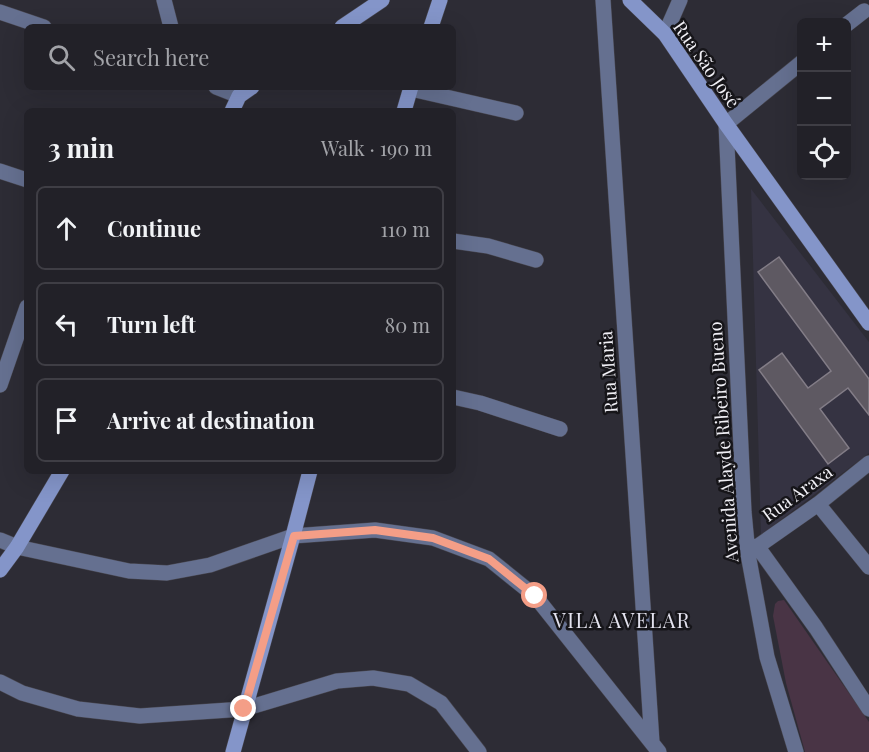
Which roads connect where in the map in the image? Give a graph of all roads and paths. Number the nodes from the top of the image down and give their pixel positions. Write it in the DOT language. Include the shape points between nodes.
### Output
graph roads {
  1 [pos="164,0"];
  2 [pos="382,0"];
  3 [pos="440,0"];
  4 [pos="603,0"];
  5 [pos="630,0"];
  6 [pos="680,0"];
  7 [pos="864,11"];
  8 [pos="0,12"];
  9 [pos="851,21"];
  10 [pos="35,24"];
  11 [pos="170,24"];
  12 [pos="346,24"];
  13 [pos="432,24"];
  14 [pos="665,34"];
  15 [pos="797,65"];
  16 [pos="410,90"];
  17 [pos="419,90"];
  18 [pos="246,91"];
  19 [pos="234,108"];
  20 [pos="405,108"];
  21 [pos="516,113"];
  22 [pos="726,124"];
  23 [pos="0,171"];
  24 [pos="24,179"];
  25 [pos="456,241"];
  26 [pos="536,260"];
  27 [pos="24,316"];
  28 [pos="869,323"];
  29 [pos="0,385"];
  30 [pos="456,398"];
  31 [pos="560,429"];
  32 [pos="869,463"];
  33 [pos="60,474"];
  34 [pos="308,474"];
  35 [pos="818,504"];
  36 [pos="294,536"];
  37 [pos="0,540"];
  38 [pos="17,547"];
  39 [pos="753,550"];
  40 [pos="869,567"];
  41 [pos="0,570"];
  42 [pos="0,682"];
  43 [pos="244,709"];
  44 [pos="869,709"];
  45 [pos="655,747"];
  46 [pos="233,752"];
  47 [pos="479,752"];
  48 [pos="796,752"];
  1 -- 11 [label="street"];
  2 -- 12 [label="main road"];
  3 -- 13 [label="main road"];
  4 -- 45 [label="street, Rua Maria"];
  5 -- 14 [label="main road, Rua São José"];
  6 -- 14 [label="street"];
  7 -- 9 [label="street"];
  8 -- 10 [label="street"];
  14 -- 22 [label="main road, Rua São José"];
  15 -- 22 [label="street"];
  16 -- 20 [label="main road"];
  17 -- 21 [label="street"];
  18 -- 19 [label="main road"];
  22 -- 28 [label="main road, Rua São José"];
  22 -- 39 [label="street, Avenida Alayde Ribeiro Bueno" via="744,512"];
  23 -- 24 [label="street"];
  25 -- 26 [label="street"];
  27 -- 29 [label="street"];
  30 -- 31 [label="street"];
  32 -- 35 [label="street, Rua Araxa"];
  33 -- 38 [label="main road"];
  34 -- 36 [label="main road"];
  35 -- 39 [label="street, Rua Araxa"];
  35 -- 40 [label="street"];
  36 -- 38 [label="street" via="210,565 167,573 129,571"];
  36 -- 43 [label="main road"];
  36 -- 45 [label="street" via="375,530 433,538 489,559 535,596"];
  37 -- 38 [label="street"];
  38 -- 41 [label="main road"];
  39 -- 44 [label="street" via="816,628"];
  39 -- 48 [label="street, Avenida Alayde Ribeiro Bueno" via="767,657"];
  42 -- 43 [label="street" via="78,710 140,716"];
  43 -- 46 [label="main road"];
  43 -- 47 [label="street" via="337,681 373,678 409,684 441,703"];
}
